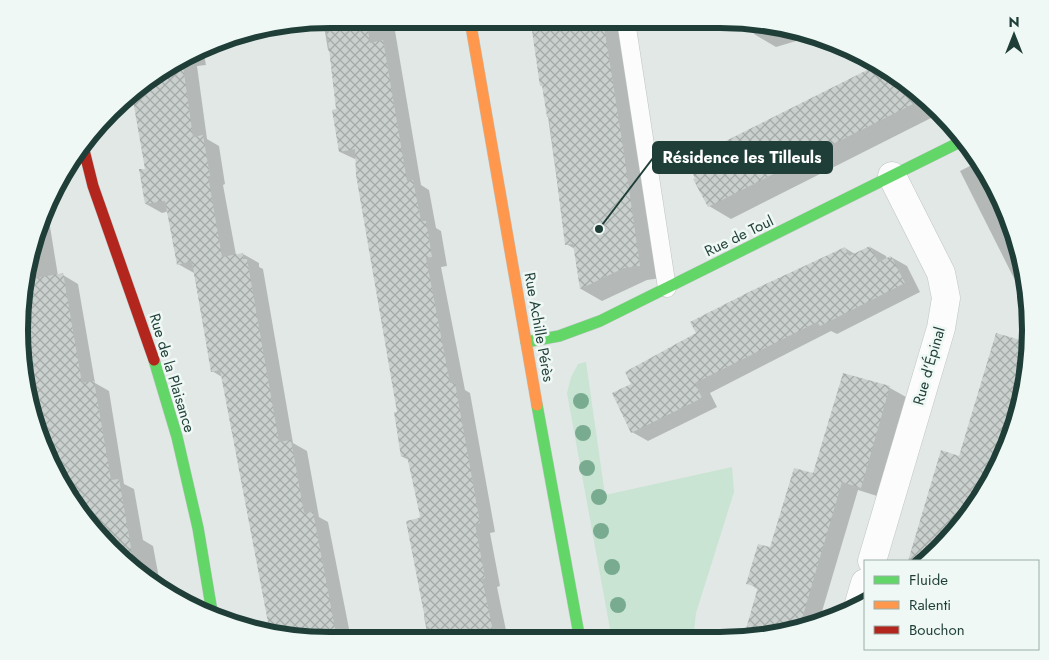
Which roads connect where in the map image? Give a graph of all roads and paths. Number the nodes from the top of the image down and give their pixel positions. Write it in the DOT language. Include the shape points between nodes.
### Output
graph roads {
  1 [pos="471,28"];
  2 [pos="627,28"];
  3 [pos="957,144"];
  4 [pos="85,153"];
  5 [pos="892,176"];
  6 [pos="667,288"];
  7 [pos="526,342"];
  8 [pos="872,560"];
  9 [pos="211,608"];
  10 [pos="579,632"];
  1 -- 7 [label="street, Rue Achille Pérès"];
  2 -- 6 [label="lane"];
  3 -- 5 [label="street, Rue de Toul"];
  4 -- 9 [label="street, Rue de la Plaisance" via="179,445"];
  5 -- 6 [label="street, Rue de Toul"];
  5 -- 8 [label="street, Rue d'Épinal" via="941,273 946,298 941,328"];
  6 -- 7 [label="street, Rue de Toul" via="582,329"];
  7 -- 10 [label="street, Rue Achille Pérès"];
}
